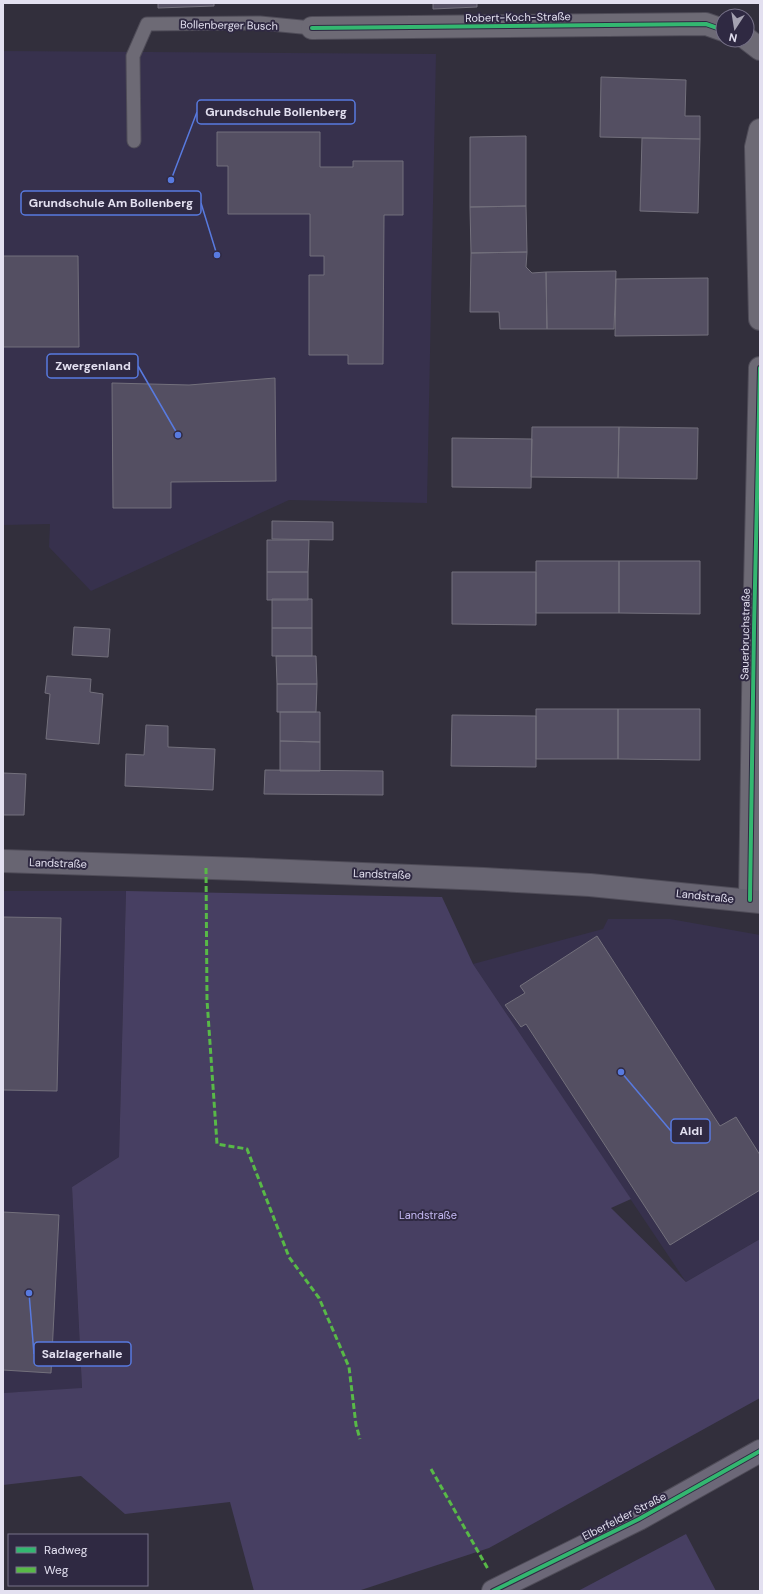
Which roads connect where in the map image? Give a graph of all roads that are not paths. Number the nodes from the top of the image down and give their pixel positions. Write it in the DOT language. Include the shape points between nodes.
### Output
graph roads {
  1 [pos="715,27"];
  2 [pos="312,28"];
  3 [pos="760,130"];
  4 [pos="134,141"];
  5 [pos="760,319"];
  6 [pos="760,368"];
  7 [pos="759,485"];
  8 [pos="757,650"];
  9 [pos="3,861"];
  10 [pos="755,901"];
  11 [pos="760,1451"];
  12 [pos="493,1591"];
  1 -- 2 [label="street, Robert-Koch-Straße" via="706,24"];
  2 -- 4 [label="lane, Bollenberger Busch" via="260,23 147,24 133,56"];
  3 -- 5 [label="street" via="756,147"];
  6 -- 7 [label="street, Sauerbruchstraße"];
  7 -- 8 [label="street, Sauerbruchstraße"];
  8 -- 10 [label="street, Sauerbruchstraße"];
  9 -- 10 [label="main road, Landstraße" via="484,879 590,885"];
  11 -- 12 [label="main road, Elberfelder Straße" via="639,1519"];
}
